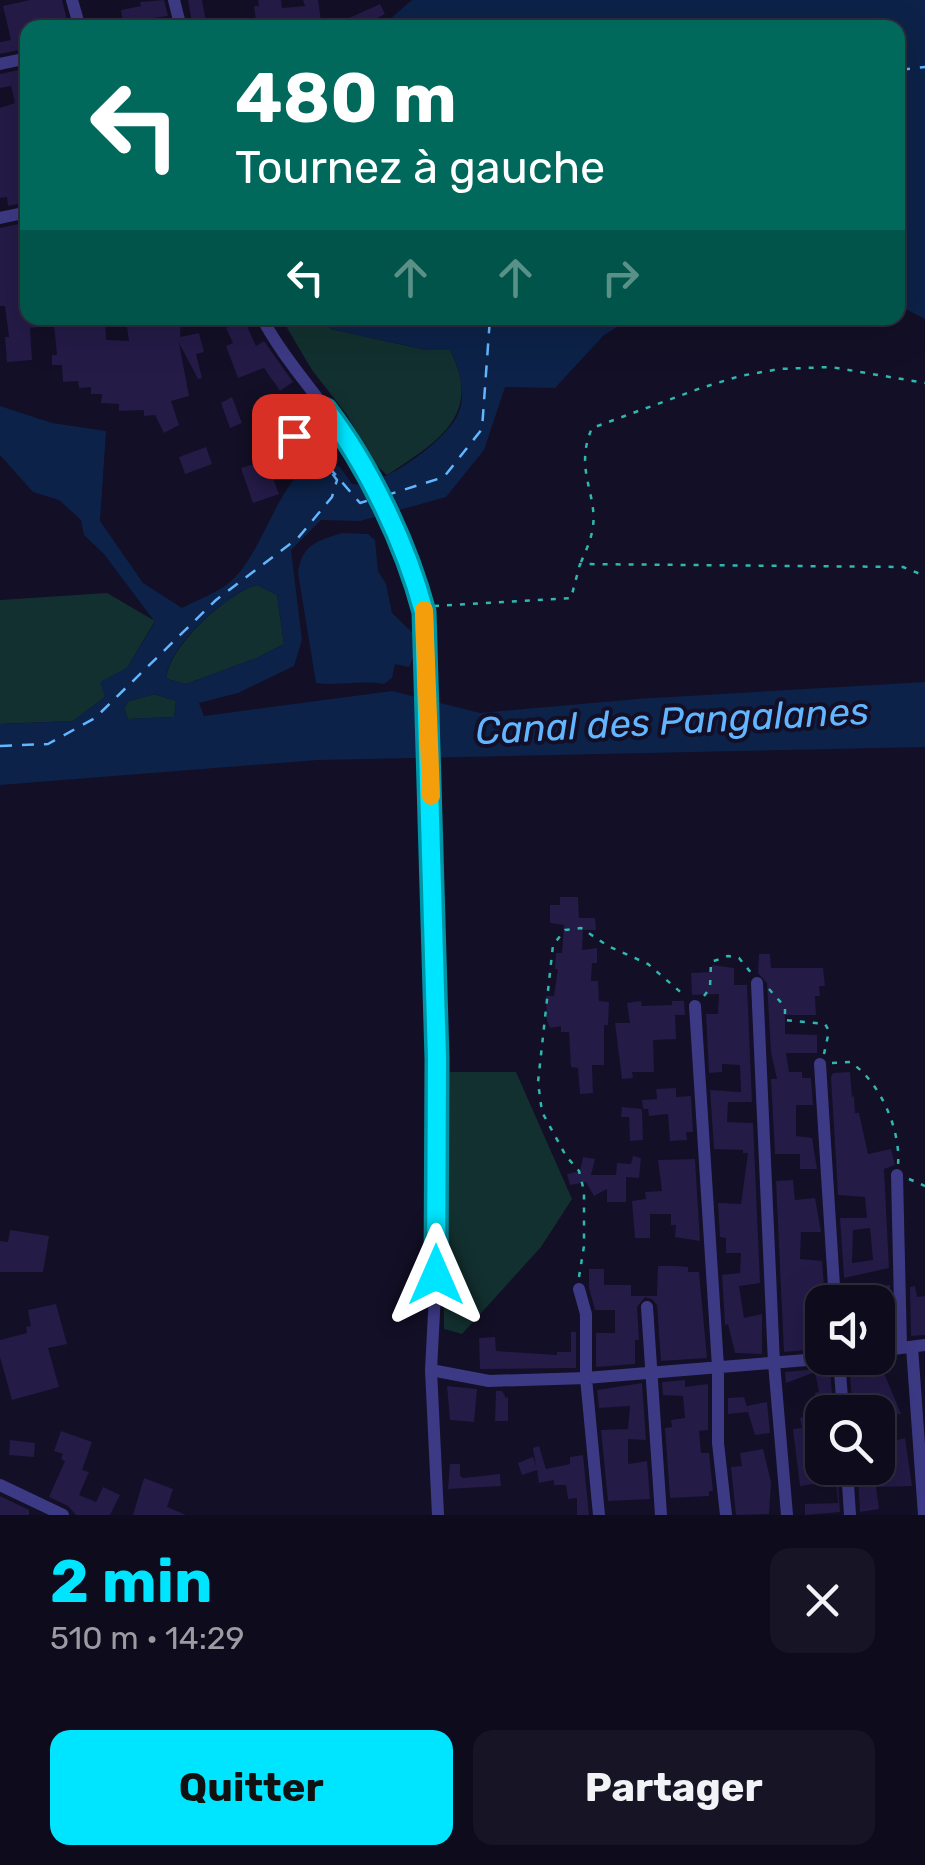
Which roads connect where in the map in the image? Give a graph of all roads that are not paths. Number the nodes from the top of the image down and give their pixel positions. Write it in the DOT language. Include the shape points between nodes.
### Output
graph roads {
  1 [pos="267,325"];
  2 [pos="326,410"];
  3 [pos="312,422"];
  4 [pos="758,983"];
  5 [pos="695,1006"];
  6 [pos="820,1064"];
  7 [pos="897,1175"];
  8 [pos="834,1285"];
  9 [pos="579,1289"];
  10 [pos="647,1306"];
  11 [pos="913,1347"];
  12 [pos="805,1360"];
  13 [pos="774,1363"];
  14 [pos="718,1366"];
  15 [pos="431,1370"];
  16 [pos="651,1372"];
  17 [pos="586,1378"];
  18 [pos="0,1485"];
  19 [pos="848,1485"];
  20 [pos="63,1515"];
  21 [pos="438,1515"];
  22 [pos="598,1515"];
  23 [pos="661,1515"];
  24 [pos="726,1515"];
  25 [pos="788,1515"];
  26 [pos="850,1515"];
  27 [pos="924,1515"];
  1 -- 2 [label="street"];
  2 -- 3 [label="street"];
  2 -- 15 [label="street" via="367,473 424,612 437,1059"];
  4 -- 13 [label="street"];
  5 -- 14 [label="street"];
  6 -- 8 [label="street"];
  7 -- 11 [label="street"];
  9 -- 17 [label="street" via="586,1314"];
  10 -- 16 [label="street"];
  11 -- 27 [label="street"];
  12 -- 13 [label="street"];
  13 -- 14 [label="street"];
  13 -- 25 [label="street"];
  14 -- 16 [label="street"];
  14 -- 24 [label="street"];
  15 -- 17 [label="street" via="489,1380"];
  15 -- 21 [label="street"];
  16 -- 17 [label="street"];
  16 -- 23 [label="street"];
  17 -- 22 [label="street"];
  18 -- 20 [label="street"];
  19 -- 26 [label="street"];
}
